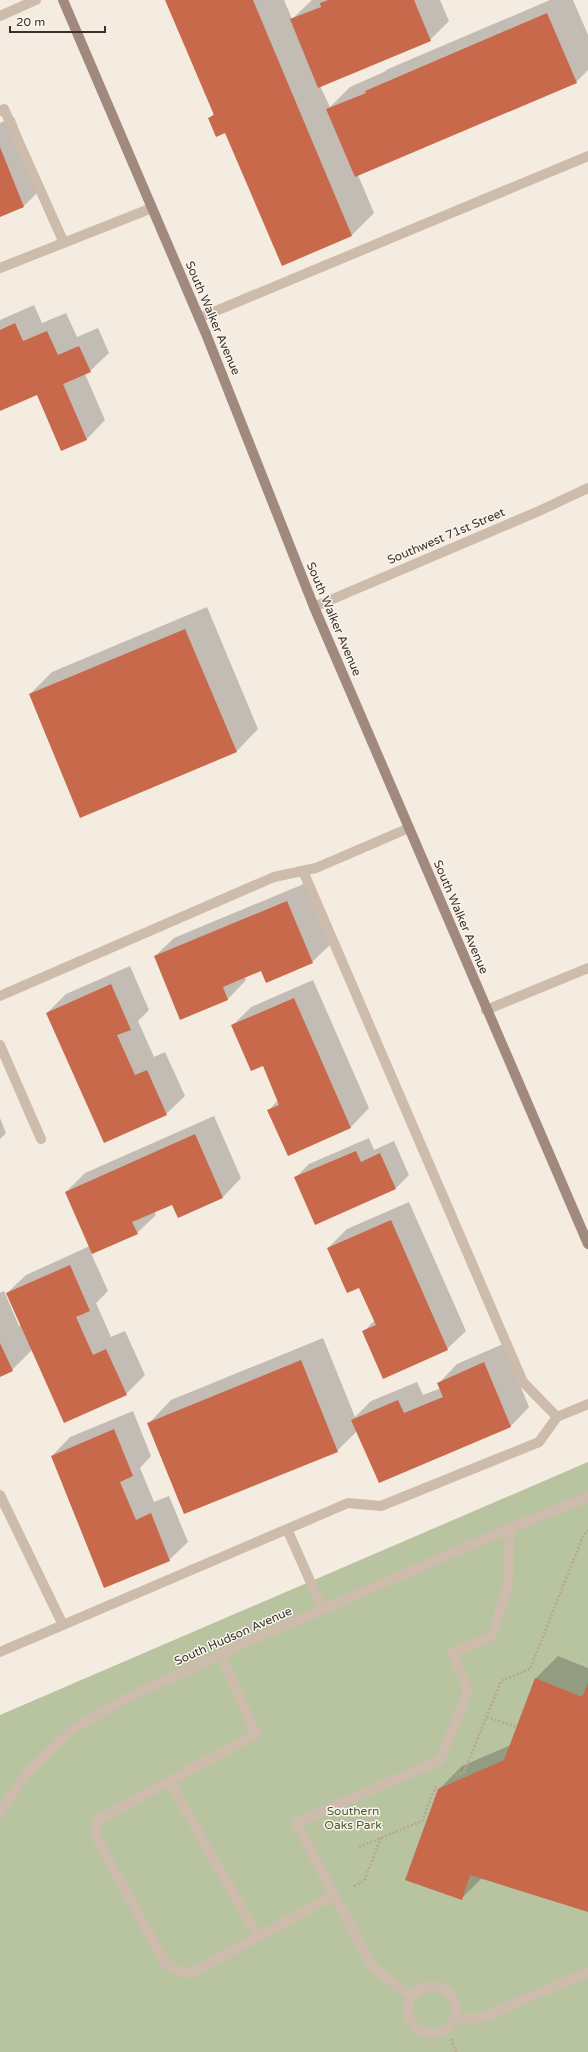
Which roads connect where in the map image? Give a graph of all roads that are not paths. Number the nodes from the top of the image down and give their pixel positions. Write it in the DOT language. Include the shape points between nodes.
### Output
graph roads {
  1 [pos="36,0"];
  2 [pos="63,0"];
  3 [pos="0,16"];
  4 [pos="0,111"];
  5 [pos="588,156"];
  6 [pos="152,208"];
  7 [pos="64,243"];
  8 [pos="0,268"];
  9 [pos="199,318"];
  10 [pos="588,488"];
  11 [pos="314,607"];
  12 [pos="409,828"];
  13 [pos="303,870"];
  14 [pos="588,968"];
  15 [pos="0,996"];
  16 [pos="486,1010"];
  17 [pos="0,1045"];
  18 [pos="41,1140"];
  19 [pos="588,1244"];
  20 [pos="588,1404"];
  21 [pos="557,1417"];
  22 [pos="0,1494"];
  23 [pos="588,1497"];
  24 [pos="510,1528"];
  25 [pos="286,1529"];
  26 [pos="323,1610"];
  27 [pos="63,1625"];
  28 [pos="0,1652"];
  29 [pos="221,1655"];
  30 [pos="169,1781"];
  31 [pos="0,1813"];
  32 [pos="334,1895"];
  33 [pos="258,1937"];
  34 [pos="588,1972"];
  35 [pos="411,1997"];
  36 [pos="455,2018"];
  1 -- 3 [label="street"];
  2 -- 6 [label="main road, South Walker Avenue"];
  4 -- 7 [label="street" via="4,109"];
  5 -- 9 [label="street"];
  6 -- 7 [label="street"];
  6 -- 9 [label="main road, South Walker Avenue"];
  7 -- 8 [label="street"];
  9 -- 11 [label="main road, South Walker Avenue"];
  10 -- 11 [label="street, Southwest 71st Street"];
  11 -- 12 [label="main road, South Walker Avenue"];
  12 -- 13 [label="street" via="316,868"];
  12 -- 16 [label="main road, South Walker Avenue"];
  13 -- 15 [label="street" via="274,877"];
  13 -- 21 [label="street" via="523,1382"];
  14 -- 16 [label="street"];
  16 -- 19 [label="main road, South Walker Avenue"];
  17 -- 18 [label="street"];
  20 -- 21 [label="street"];
  21 -- 25 [label="street" via="539,1442 381,1506 348,1503"];
  22 -- 27 [label="street"];
  23 -- 24 [label="street, South Hudson Avenue"];
  24 -- 26 [label="street, South Hudson Avenue"];
  24 -- 32 [label="street" via="508,1584 492,1636 452,1653 468,1691 440,1760 296,1823"];
  25 -- 26 [label="street"];
  25 -- 27 [label="street"];
  26 -- 29 [label="street, South Hudson Avenue"];
  27 -- 28 [label="street"];
  29 -- 30 [label="street" via="256,1734"];
  29 -- 31 [label="street, South Hudson Avenue" via="129,1697 73,1729 26,1774"];
  30 -- 33 [label="street"];
  30 -- 33 [label="street" via="98,1820 95,1835 165,1963 178,1971 192,1973"];
  32 -- 33 [label="street"];
  32 -- 35 [label="street" via="372,1966"];
  34 -- 36 [label="street" via="481,2018"];
  35 -- 36 [label="street" via="425,1986 443,1988 452,1995 456,2004"];
  35 -- 36 [label="street" via="408,2016 413,2026 423,2032 443,2032"];
}
